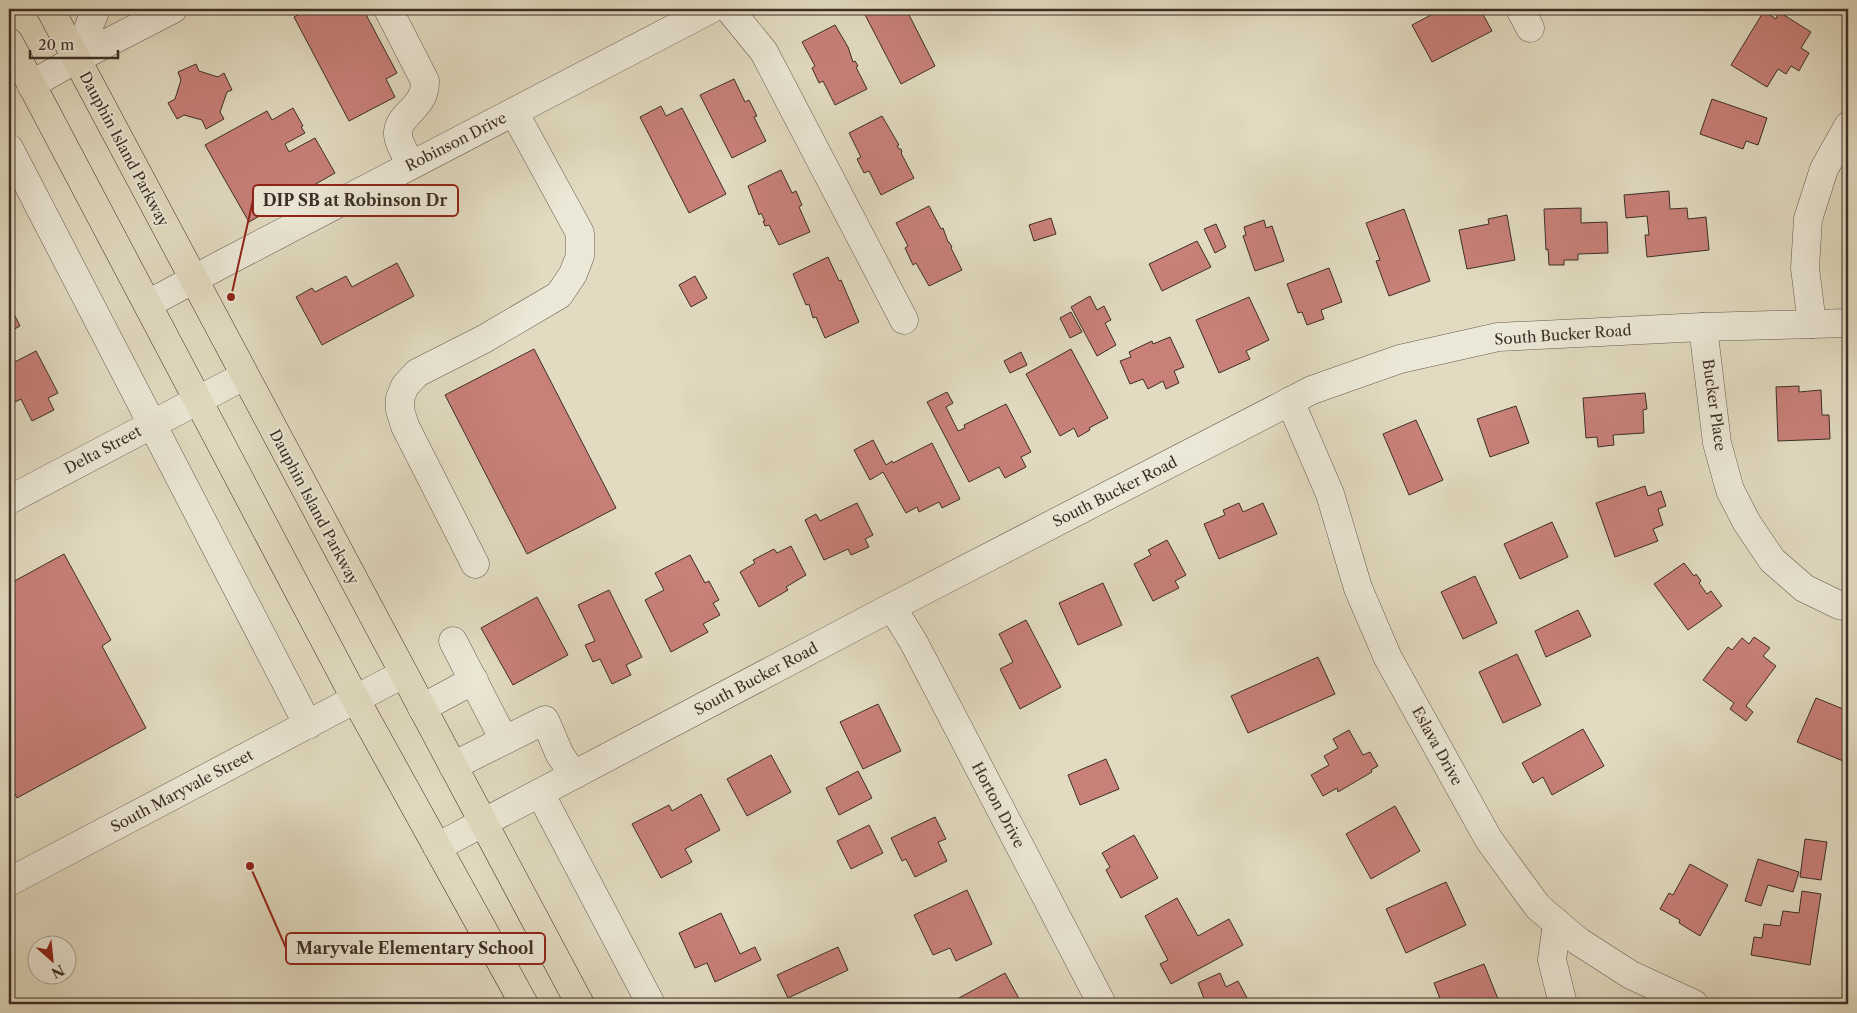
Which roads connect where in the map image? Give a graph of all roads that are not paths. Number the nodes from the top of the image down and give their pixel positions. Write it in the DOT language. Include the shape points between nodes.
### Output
graph roads {
  1 [pos="50,9"];
  2 [pos="96,9"];
  3 [pos="172,9"];
  4 [pos="388,9"];
  5 [pos="711,9"];
  6 [pos="729,9"];
  7 [pos="9,42"];
  8 [pos="76,58"];
  9 [pos="31,84"];
  10 [pos="514,112"];
  11 [pos="1848,126"];
  12 [pos="9,148"];
  13 [pos="411,165"];
  14 [pos="193,279"];
  15 [pos="148,304"];
  16 [pos="904,320"];
  17 [pos="1848,323"];
  18 [pos="1812,324"];
  19 [pos="1703,327"];
  20 [pos="244,376"];
  21 [pos="197,400"];
  22 [pos="1290,401"];
  23 [pos="152,424"];
  24 [pos="9,500"];
  25 [pos="475,564"];
  26 [pos="892,607"];
  27 [pos="1848,607"];
  28 [pos="453,641"];
  29 [pos="403,674"];
  30 [pos="474,680"];
  31 [pos="356,700"];
  32 [pos="422,708"];
  33 [pos="308,725"];
  34 [pos="504,740"];
  35 [pos="453,766"];
  36 [pos="574,775"];
  37 [pos="540,793"];
  38 [pos="483,822"];
  39 [pos="437,848"];
  40 [pos="9,882"];
  41 [pos="1556,923"];
  42 [pos="524,1004"];
  43 [pos="580,1004"];
  44 [pos="651,1004"];
  45 [pos="1102,1004"];
  46 [pos="1563,1004"];
  47 [pos="1694,1004"];
  1 -- 8 [label="main road, Dauphin Island Parkway"];
  2 -- 8 [label="street"];
  3 -- 8 [label="street"];
  4 -- 13 [label="street" via="425,82 423,96 398,132"];
  5 -- 10 [label="street, Robinson Drive"];
  6 -- 16 [label="street" via="764,52"];
  7 -- 9 [label="main road"];
  8 -- 9 [label="street"];
  8 -- 14 [label="main road, Dauphin Island Parkway"];
  9 -- 15 [label="main road"];
  10 -- 13 [label="street, Robinson Drive"];
  10 -- 25 [label="street" via="580,233 580,256 560,295 417,373 405,386 400,398 400,410 406,426"];
  11 -- 18 [label="street" via="1824,169 1808,219 1804,268"];
  12 -- 23 [label="street"];
  13 -- 14 [label="street, Robinson Drive"];
  14 -- 15 [label="street, Robinson Drive"];
  14 -- 20 [label="main road, Dauphin Island Parkway"];
  15 -- 21 [label="main road"];
  17 -- 18 [label="street, South Bucker Road"];
  18 -- 19 [label="street, South Bucker Road"];
  19 -- 22 [label="street, South Bucker Road" via="1498,337 1400,359"];
  19 -- 27 [label="street, Bucker Place" via="1717,442 1730,490 1747,523 1772,560 1804,588"];
  20 -- 21 [label="street, Delta Street"];
  20 -- 29 [label="main road, Dauphin Island Parkway"];
  21 -- 23 [label="street, Delta Street"];
  21 -- 31 [label="main road"];
  22 -- 26 [label="street, South Bucker Road"];
  22 -- 41 [label="street, Eslava Drive" via="1330,494 1358,588 1388,658 1490,840 1538,907"];
  23 -- 24 [label="street, Delta Street"];
  23 -- 33 [label="street"];
  26 -- 36 [label="street, South Bucker Road"];
  26 -- 45 [label="street, Horton Drive" via="913,641"];
  28 -- 30 [label="street"];
  29 -- 31 [label="street, South Maryvale Street"];
  29 -- 32 [label="main road, Dauphin Island Parkway"];
  30 -- 32 [label="street"];
  30 -- 34 [label="street"];
  31 -- 33 [label="street, South Maryvale Street"];
  31 -- 39 [label="main road"];
  32 -- 35 [label="main road, Dauphin Island Parkway"];
  33 -- 40 [label="street, South Maryvale Street"];
  34 -- 35 [label="street"];
  34 -- 36 [label="street" via="544,720 560,755"];
  35 -- 38 [label="main road, Dauphin Island Parkway"];
  36 -- 37 [label="street, South Bucker Road"];
  37 -- 38 [label="street, South Bucker Road"];
  37 -- 44 [label="street"];
  38 -- 39 [label="street, South Bucker Road"];
  38 -- 43 [label="main road, Dauphin Island Parkway"];
  39 -- 42 [label="main road"];
  41 -- 46 [label="street" via="1552,960"];
  41 -- 47 [label="street, Eslava Drive" via="1631,975"];
}
